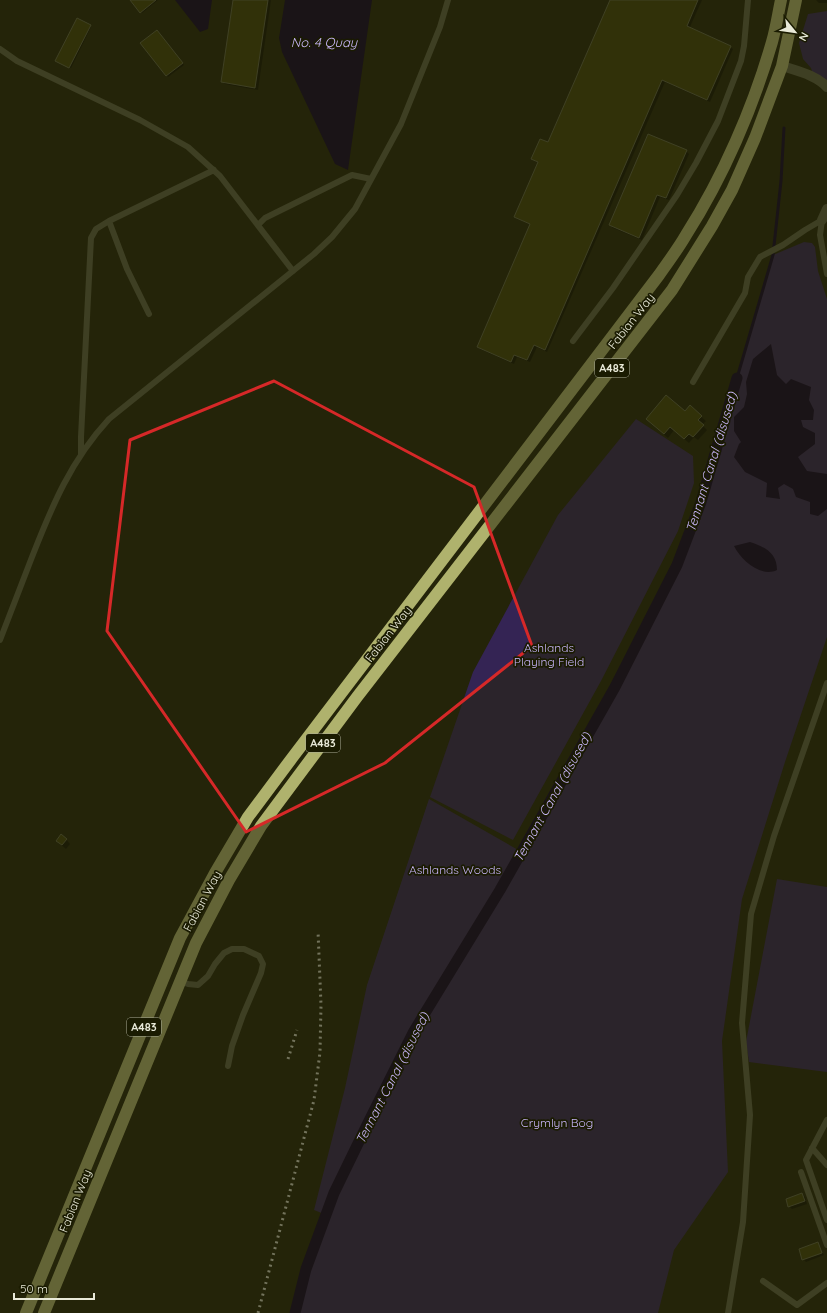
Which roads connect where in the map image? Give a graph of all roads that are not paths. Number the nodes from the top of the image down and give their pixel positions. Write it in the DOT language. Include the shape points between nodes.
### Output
graph roads {
  1 [pos="448,0"];
  2 [pos="748,0"];
  3 [pos="781,0"];
  4 [pos="796,0"];
  5 [pos="0,50"];
  6 [pos="782,66"];
  7 [pos="827,87"];
  8 [pos="214,170"];
  9 [pos="371,179"];
  10 [pos="827,209"];
  11 [pos="822,220"];
  12 [pos="109,221"];
  13 [pos="258,225"];
  14 [pos="293,271"];
  15 [pos="827,274"];
  16 [pos="149,314"];
  17 [pos="573,341"];
  18 [pos="693,382"];
  19 [pos="81,454"];
  20 [pos="0,640"];
  21 [pos="827,683"];
  22 [pos="180,981"];
  23 [pos="228,1066"];
  24 [pos="827,1120"];
  25 [pos="812,1148"];
  26 [pos="827,1165"];
  27 [pos="801,1172"];
  28 [pos="827,1220"];
  29 [pos="827,1245"];
  30 [pos="763,1281"];
  31 [pos="827,1284"];
  32 [pos="26,1313"];
  33 [pos="44,1313"];
  34 [pos="728,1313"];
  1 -- 9 [label="lane" via="435,40 401,124"];
  2 -- 17 [label="lane" via="741,61 718,121 677,195 617,283"];
  3 -- 32 [label="highway, Fabian Way / A483" via="772,41 738,136 714,186 686,235 659,275 248,817 214,873 180,938"];
  4 -- 6 [label="highway, Fabian Way / A483"];
  5 -- 8 [label="lane" via="17,61 140,120 188,147"];
  6 -- 7 [label="street" via="823,82"];
  6 -- 22 [label="highway, Fabian Way / A483" via="732,190 672,290 261,826 196,943"];
  8 -- 12 [label="lane"];
  8 -- 13 [label="lane"];
  9 -- 13 [label="lane" via="352,175 265,218"];
  9 -- 14 [label="lane" via="355,209 332,237"];
  10 -- 11 [label="street"];
  11 -- 15 [label="lane" via="820,235"];
  11 -- 18 [label="lane" via="760,257 748,277 745,293"];
  12 -- 16 [label="lane" via="127,269"];
  12 -- 19 [label="lane" via="96,229 91,238"];
  13 -- 14 [label="lane"];
  14 -- 19 [label="lane" via="109,419"];
  19 -- 20 [label="lane" via="63,483"];
  21 -- 34 [label="lane" via="774,836 751,914 742,1023 750,1115 743,1222"];
  22 -- 23 [label="lane" via="198,986 224,953 232,949 244,949 259,956 263,964 261,973 242,1015"];
  22 -- 33 [label="highway, Fabian Way / A483"];
  24 -- 25 [label="lane"];
  25 -- 26 [label="lane"];
  25 -- 28 [label="lane" via="806,1160"];
  27 -- 29 [label="lane"];
  30 -- 31 [label="lane" via="797,1305"];
}
